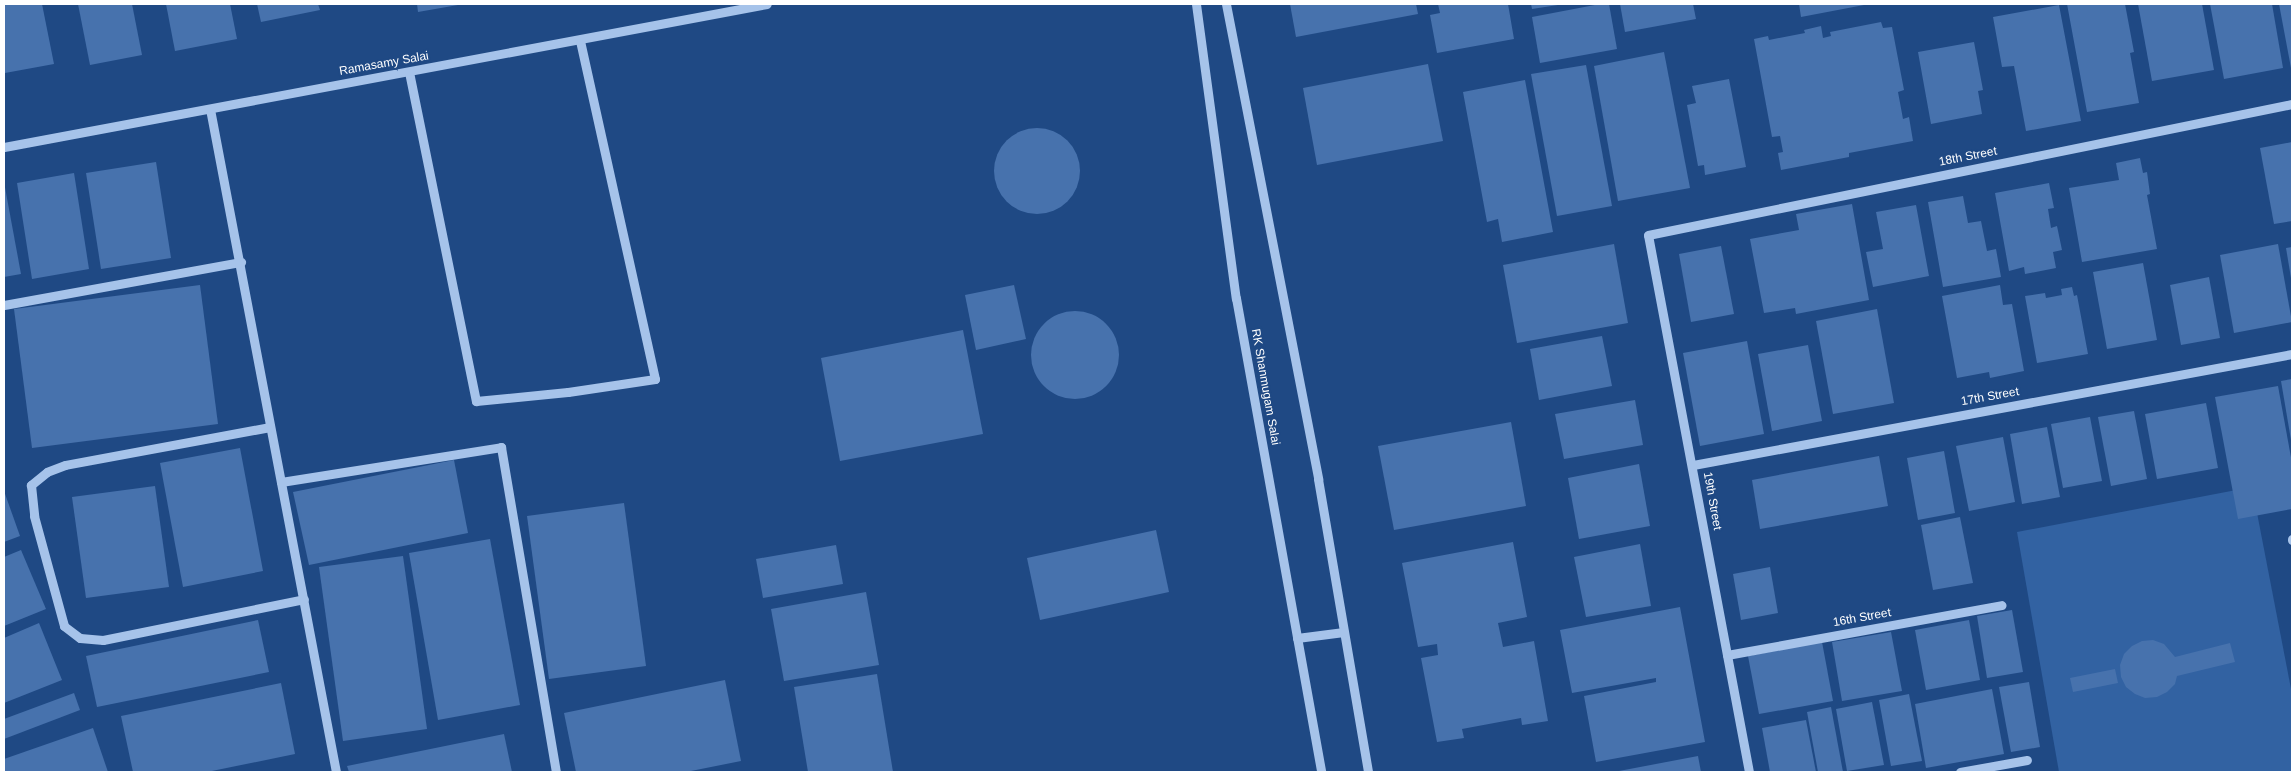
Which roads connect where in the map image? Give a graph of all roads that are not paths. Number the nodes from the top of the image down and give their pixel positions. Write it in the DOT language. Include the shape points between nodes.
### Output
graph roads {
  1 [pos="768,4"];
  2 [pos="1196,4"];
  3 [pos="1226,4"];
  4 [pos="580,40"];
  5 [pos="409,72"];
  6 [pos="2292,104"];
  7 [pos="210,109"];
  8 [pos="4,147"];
  9 [pos="1648,235"];
  10 [pos="241,262"];
  11 [pos="4,305"];
  12 [pos="2292,354"];
  13 [pos="270,427"];
  14 [pos="1693,465"];
  15 [pos="281,482"];
  16 [pos="304,600"];
  17 [pos="2001,605"];
  18 [pos="1344,632"];
  19 [pos="1297,638"];
  20 [pos="1727,654"];
  21 [pos="2027,760"];
  22 [pos="336,772"];
  23 [pos="556,772"];
  24 [pos="1321,772"];
  25 [pos="1368,772"];
  26 [pos="1749,772"];
  27 [pos="1960,772"];
  1 -- 4 [label="street, Ramasamy Salai"];
  2 -- 19 [label="street, RK Shanmugam Salai" via="1236,298"];
  3 -- 18 [label="street" via="1316,469"];
  4 -- 5 [label="street, Ramasamy Salai"];
  4 -- 5 [label="street" via="655,379 476,401"];
  5 -- 7 [label="street, Ramasamy Salai"];
  6 -- 9 [label="street, 18th Street"];
  7 -- 8 [label="street, Ramasamy Salai"];
  7 -- 10 [label="street"];
  9 -- 14 [label="street, 19th Street"];
  10 -- 11 [label="street"];
  10 -- 13 [label="street"];
  12 -- 14 [label="street, 17th Street"];
  13 -- 15 [label="street"];
  13 -- 16 [label="street" via="65,465 47,472 31,485 34,516 64,626 80,638 103,640"];
  14 -- 20 [label="street, 19th Street"];
  15 -- 16 [label="street"];
  15 -- 23 [label="street" via="501,447"];
  16 -- 22 [label="street"];
  17 -- 20 [label="street, 16th Street"];
  18 -- 19 [label="street"];
  18 -- 25 [label="street"];
  19 -- 24 [label="street, RK Shanmugam Salai"];
  20 -- 26 [label="street, 19th Street"];
  21 -- 27 [label="street"];
}
